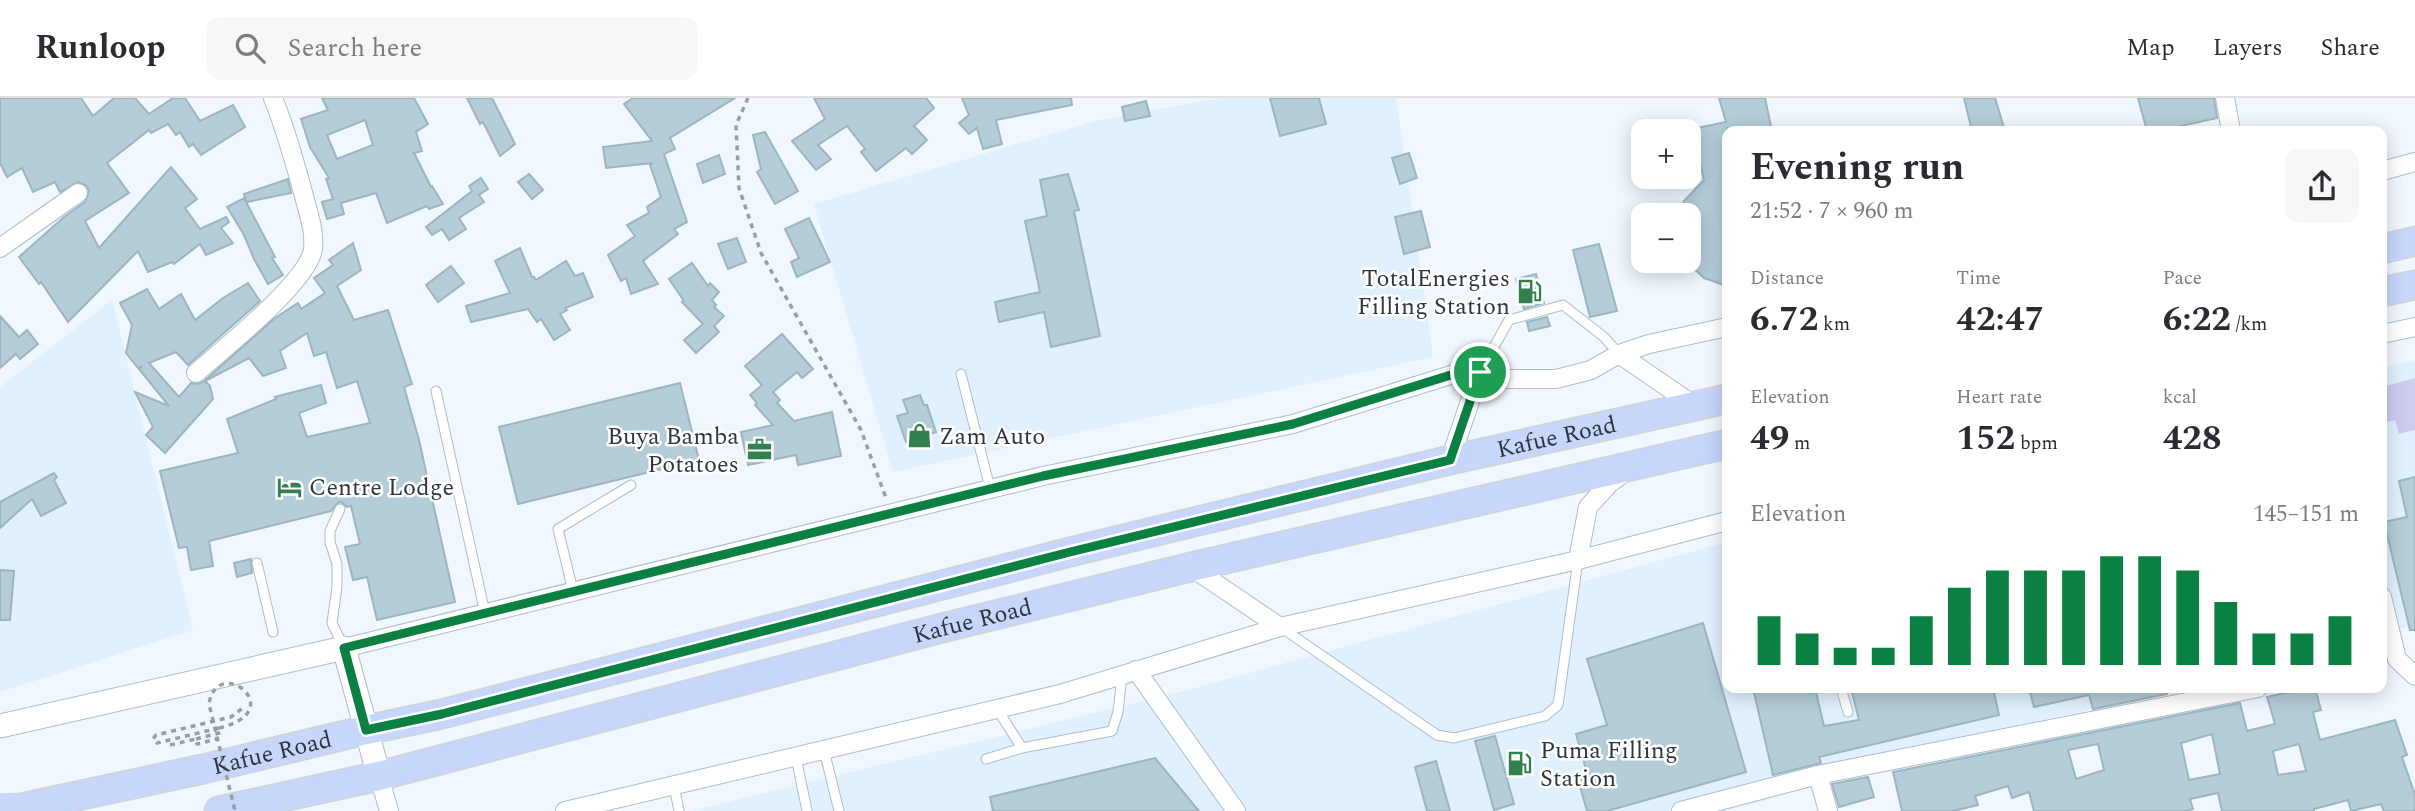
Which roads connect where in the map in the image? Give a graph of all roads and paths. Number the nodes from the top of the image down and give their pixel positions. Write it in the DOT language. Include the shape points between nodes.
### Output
graph roads {
  1 [pos="273,98"];
  2 [pos="748,98"];
  3 [pos="2225,98"];
  4 [pos="2230,126"];
  5 [pos="2415,162"];
  6 [pos="2387,170"];
  7 [pos="78,193"];
  8 [pos="2415,241"];
  9 [pos="0,248"];
  10 [pos="2387,248"];
  11 [pos="2415,285"];
  12 [pos="2387,291"];
  13 [pos="2415,327"];
  14 [pos="1722,328"];
  15 [pos="2387,333"];
  16 [pos="1619,354"];
  17 [pos="1480,372"];
  18 [pos="196,373"];
  19 [pos="961,374"];
  20 [pos="436,391"];
  21 [pos="1722,400"];
  22 [pos="1695,406"];
  23 [pos="1722,445"];
  24 [pos="1450,460"];
  25 [pos="1634,466"];
  26 [pos="631,485"];
  27 [pos="990,488"];
  28 [pos="340,509"];
  29 [pos="886,513"];
  30 [pos="1722,522"];
  31 [pos="1578,560"];
  32 [pos="257,563"];
  33 [pos="1191,567"];
  34 [pos="573,591"];
  35 [pos="485,613"];
  36 [pos="1280,627"];
  37 [pos="273,632"];
  38 [pos="2387,643"];
  39 [pos="344,648"];
  40 [pos="2389,661"];
  41 [pos="1129,672"];
  42 [pos="2415,676"];
  43 [pos="1842,693"];
  44 [pos="2233,693"];
  45 [pos="244,707"];
  46 [pos="997,709"];
  47 [pos="1848,712"];
  48 [pos="0,726"];
  49 [pos="366,730"];
  50 [pos="223,732"];
  51 [pos="196,739"];
  52 [pos="217,739"];
  53 [pos="170,745"];
  54 [pos="1022,748"];
  55 [pos="824,750"];
  56 [pos="796,757"];
  57 [pos="986,759"];
  58 [pos="1818,775"];
  59 [pos="379,776"];
  60 [pos="674,786"];
  61 [pos="0,809"];
  62 [pos="219,811"];
  63 [pos="235,811"];
  64 [pos="389,811"];
  65 [pos="565,811"];
  66 [pos="679,811"];
  67 [pos="807,811"];
  68 [pos="839,811"];
  69 [pos="1237,811"];
  70 [pos="1681,811"];
  71 [pos="1828,811"];
  1 -- 18 [label="street" via="312,226 313,251 277,301"];
  2 -- 29 [label="path" via="736,125 739,187 761,253 861,430 888,502"];
  3 -- 4 [label="street"];
  5 -- 6 [label="street"];
  7 -- 9 [label="street"];
  8 -- 10 [label="main road"];
  11 -- 12 [label="main road"];
  13 -- 15 [label="street"];
  14 -- 16 [label="street"];
  16 -- 17 [label="street" via="1591,370 1556,379 1509,379"];
  16 -- 17 [label="lane" via="1563,305 1509,320"];
  16 -- 22 [label="street"];
  17 -- 24 [label="street"];
  17 -- 27 [label="street" via="1454,374 1293,424"];
  19 -- 27 [label="lane"];
  20 -- 35 [label="lane"];
  21 -- 22 [label="main road, Kafue Road"];
  22 -- 24 [label="main road, Kafue Road"];
  23 -- 25 [label="main road, Kafue Road"];
  24 -- 49 [label="main road, Kafue Road"];
  25 -- 31 [label="street" via="1588,507"];
  25 -- 33 [label="main road, Kafue Road"];
  26 -- 34 [label="lane" via="558,529"];
  27 -- 29 [label="street"];
  28 -- 39 [label="lane" via="330,531 337,564 332,623"];
  29 -- 34 [label="street"];
  30 -- 31 [label="street"];
  31 -- 36 [label="street"];
  31 -- 36 [label="lane" via="1558,705 1545,716 1454,738 1437,735"];
  32 -- 37 [label="lane"];
  33 -- 36 [label="street"];
  33 -- 59 [label="main road, Kafue Road"];
  34 -- 35 [label="street"];
  35 -- 39 [label="street"];
  36 -- 41 [label="street"];
  38 -- 40 [label="street"];
  39 -- 48 [label="street"];
  39 -- 49 [label="street"];
  40 -- 42 [label="street"];
  41 -- 46 [label="street"];
  41 -- 54 [label="lane" via="1112,731"];
  41 -- 69 [label="street"];
  43 -- 47 [label="lane"];
  44 -- 58 [label="street"];
  45 -- 52 [label="path, bridge" via="231,717 219,720 206,723 169,732 156,734 153,739 157,743 207,731 219,728 227,726 240,722 251,705 247,692 237,684 218,687 210,698 209,704 212,716 214,727"];
  46 -- 54 [label="lane"];
  46 -- 55 [label="street"];
  49 -- 59 [label="street"];
  49 -- 61 [label="main road, Kafue Road" via="203,769"];
  50 -- 51 [label="path, bridge"];
  51 -- 52 [label="path, bridge" via="197,744"];
  51 -- 53 [label="path"];
  52 -- 63 [label="path, bridge"];
  54 -- 57 [label="lane"];
  55 -- 56 [label="street"];
  55 -- 68 [label="lane"];
  56 -- 60 [label="street"];
  56 -- 67 [label="lane"];
  58 -- 70 [label="street"];
  58 -- 71 [label="street"];
  59 -- 62 [label="main road, Kafue Road"];
  59 -- 64 [label="street"];
  60 -- 65 [label="street"];
  60 -- 66 [label="lane"];
}
